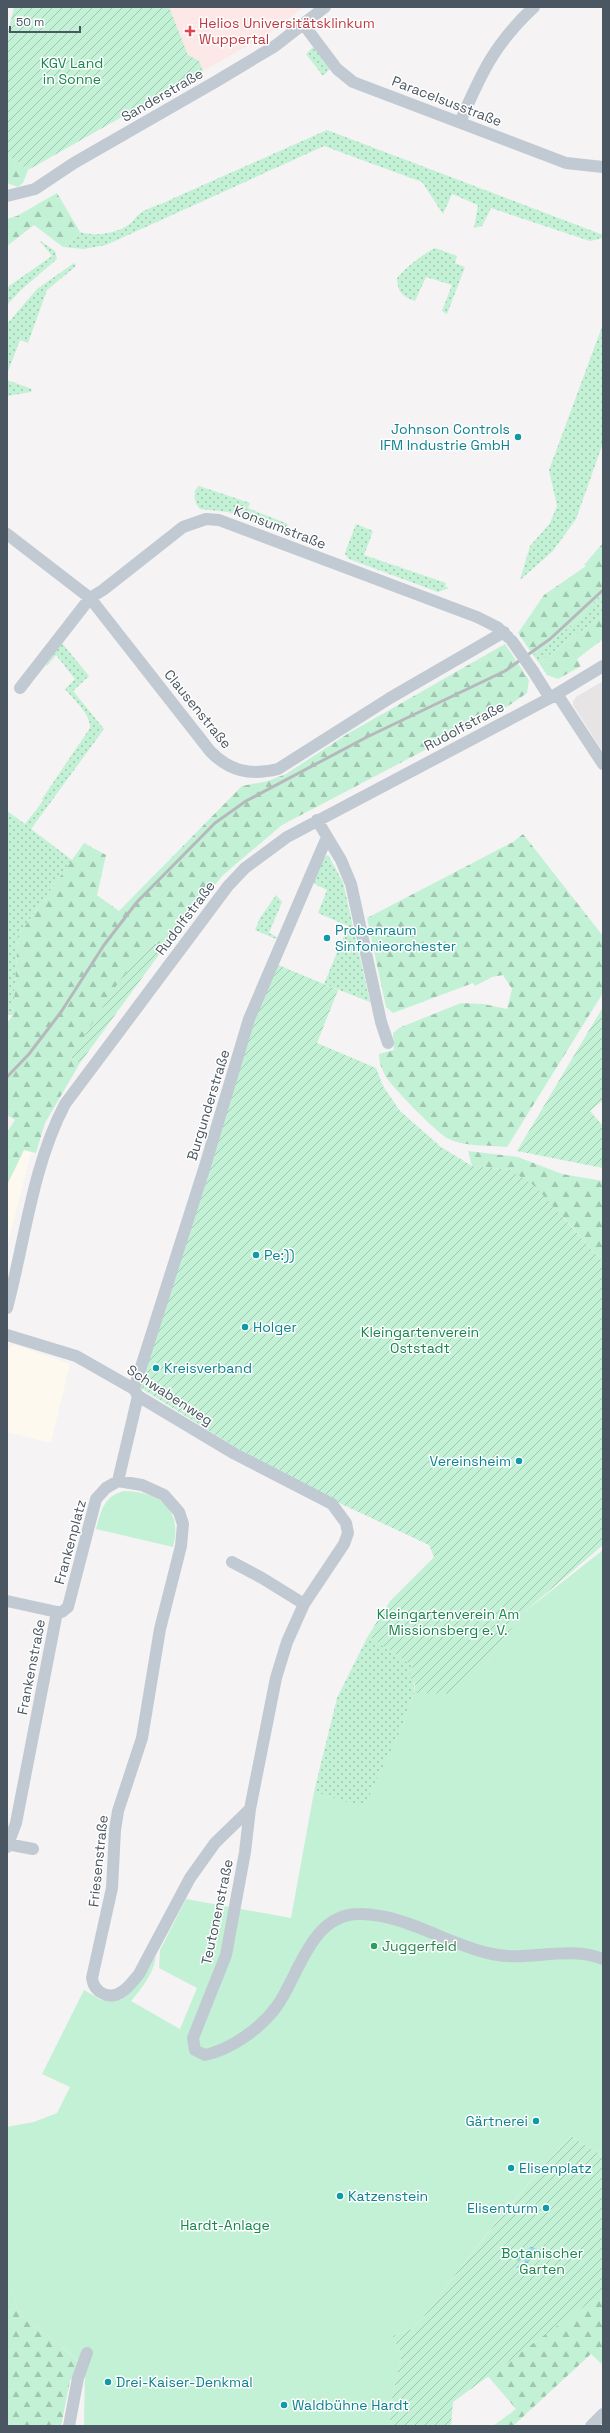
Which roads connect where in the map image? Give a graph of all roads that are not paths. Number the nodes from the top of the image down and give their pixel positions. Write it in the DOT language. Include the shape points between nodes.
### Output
graph roads {
  1 [pos="325,7"];
  2 [pos="534,7"];
  3 [pos="304,25"];
  4 [pos="460,122"];
  5 [pos="603,167"];
  6 [pos="7,196"];
  7 [pos="7,534"];
  8 [pos="90,598"];
  9 [pos="508,637"];
  10 [pos="603,666"];
  11 [pos="20,688"];
  12 [pos="553,696"];
  13 [pos="603,764"];
  14 [pos="318,820"];
  15 [pos="327,837"];
  16 [pos="388,1043"];
  17 [pos="9,1294"];
  18 [pos="7,1308"];
  19 [pos="7,1335"];
  20 [pos="136,1392"];
  21 [pos="118,1481"];
  22 [pos="332,1504"];
  23 [pos="232,1562"];
  24 [pos="7,1601"];
  25 [pos="304,1604"];
  26 [pos="57,1612"];
  27 [pos="250,1809"];
  28 [pos="7,1844"];
  29 [pos="7,1848"];
  30 [pos="33,1849"];
  31 [pos="603,1959"];
  32 [pos="87,2352"];
  33 [pos="603,2414"];
  34 [pos="69,2426"];
  35 [pos="591,2426"];
  1 -- 3 [label="street, Sanderstraße"];
  2 -- 4 [label="street" via="500,42 485,66"];
  3 -- 4 [label="street, Paracelsusstraße" via="337,69 353,82"];
  3 -- 6 [label="street, Sanderstraße" via="235,70 74,163 35,189"];
  4 -- 5 [label="street, Paracelsusstraße" via="566,163"];
  7 -- 8 [label="street, Clausenstraße"];
  8 -- 9 [label="street, Konsumstraße" via="183,527 206,518 219,520 477,617"];
  8 -- 9 [label="street, Clausenstraße" via="210,751 227,766 258,774 278,769 390,698"];
  8 -- 11 [label="street, Konsumstraße"];
  9 -- 12 [label="street, Konsumstraße, bridge"];
  10 -- 12 [label="street, Rudolfstraße"];
  12 -- 13 [label="street"];
  12 -- 14 [label="street, Rudolfstraße"];
  14 -- 15 [label="street"];
  14 -- 17 [label="street, Rudolfstraße" via="267,851 228,886 65,1104 44,1155"];
  15 -- 16 [label="street" via="351,884 381,1022"];
  15 -- 20 [label="street, Burgunderstraße" via="249,1019"];
  17 -- 18 [label="street, Rudolfstraße"];
  19 -- 20 [label="street, Schwabenweg" via="76,1356"];
  20 -- 21 [label="street, Burgunderstraße"];
  20 -- 22 [label="street, Schwabenweg" via="235,1454"];
  21 -- 26 [label="street, Frankenplatz" via="106,1488 96,1499 68,1607 62,1612"];
  21 -- 27 [label="street, Friesenstraße" via="155,1490 172,1502 180,1512 183,1524 181,1546 160,1629 142,1738 118,1811 112,1888 92,1978 96,1991 106,1995 116,1994 130,1985 139,1974 190,1878 215,1843"];
  22 -- 25 [label="street, Teutonenstraße" via="346,1523 348,1533 344,1544"];
  23 -- 25 [label="street"];
  24 -- 26 [label="street"];
  25 -- 27 [label="street, Teutonenstraße" via="287,1642 276,1678"];
  26 -- 28 [label="street, Frankenstraße" via="16,1823"];
  27 -- 31 [label="street, Teutonenstraße" via="245,1852 226,1955 193,2038 193,2046 200,2053 211,2053 227,2046 266,2019 284,1994 313,1941 334,1921 354,1914 381,1916 493,1954 575,1954"];
  28 -- 29 [label="street"];
  28 -- 30 [label="street"];
  32 -- 34 [label="street" via="78,2378"];
  33 -- 35 [label="street"];
}
